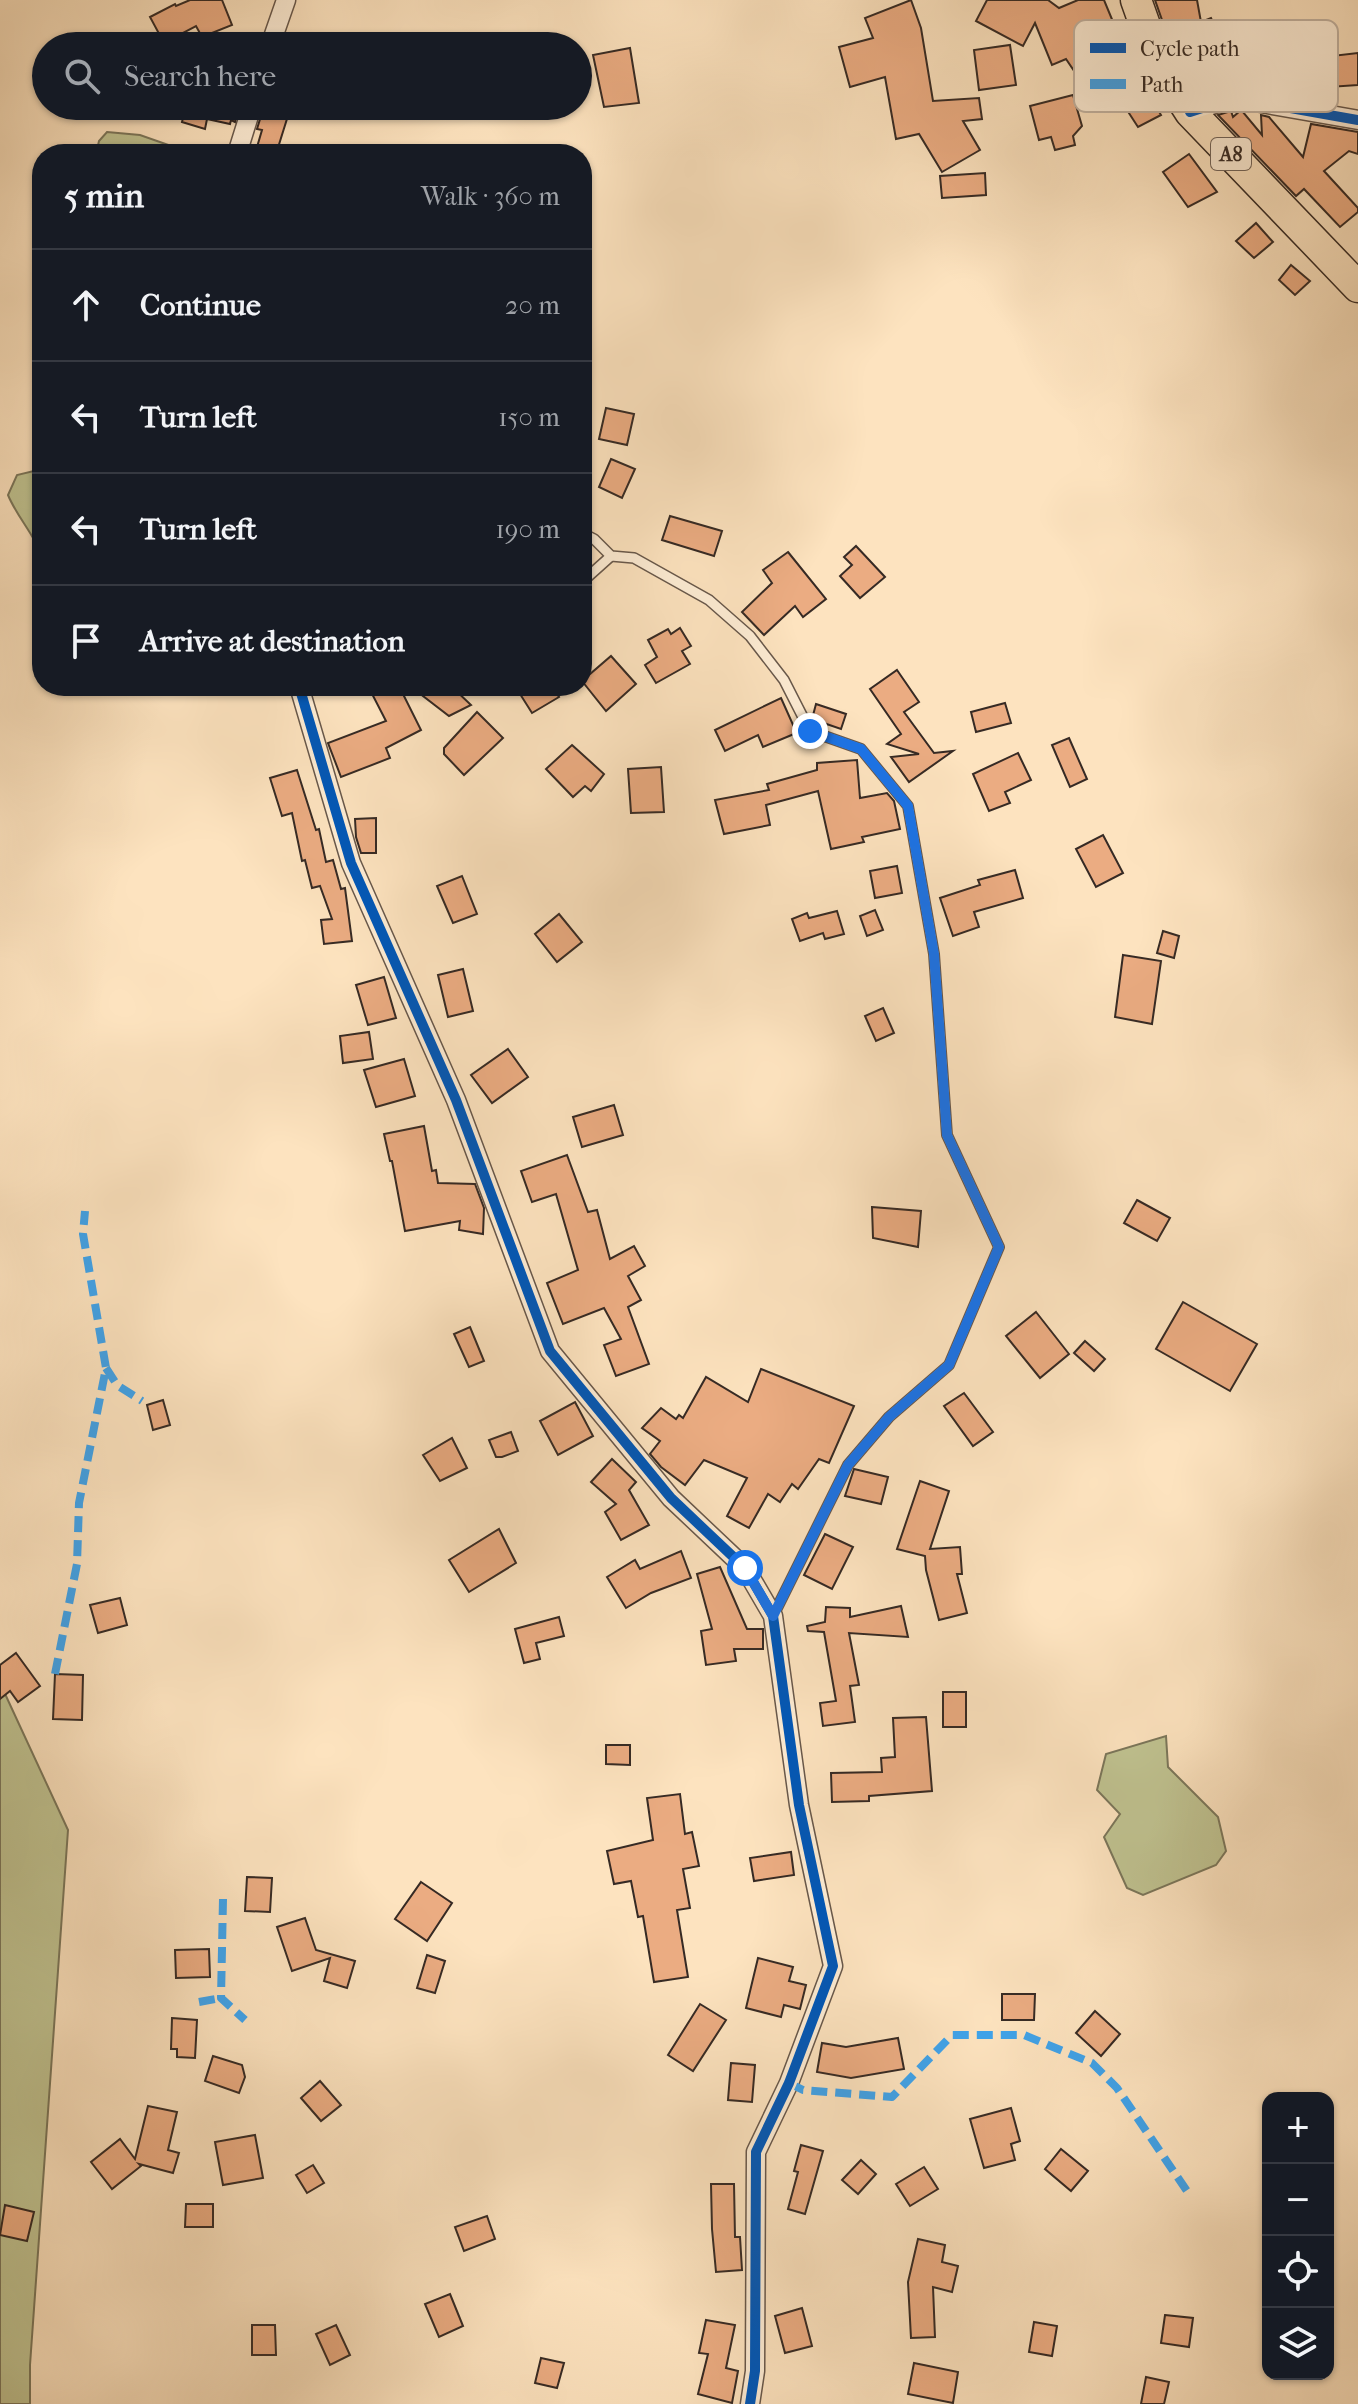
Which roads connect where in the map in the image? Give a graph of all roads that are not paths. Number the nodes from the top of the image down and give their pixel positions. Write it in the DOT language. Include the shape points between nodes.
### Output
graph roads {
  1 [pos="286,0"];
  2 [pos="1136,0"];
  3 [pos="1143,20"];
  4 [pos="275,32"];
  5 [pos="1190,112"];
  6 [pos="1313,112"];
  7 [pos="248,120"];
  8 [pos="1358,120"];
  9 [pos="240,144"];
  10 [pos="1358,287"];
  11 [pos="592,538"];
  12 [pos="611,556"];
  13 [pos="592,573"];
  14 [pos="302,696"];
  15 [pos="773,1616"];
  16 [pos="750,2404"];
  1 -- 4 [label="street"];
  2 -- 3 [label="highway, A8"];
  5 -- 10 [label="highway, A8"];
  6 -- 8 [label="street"];
  7 -- 9 [label="street"];
  11 -- 12 [label="lane"];
  12 -- 13 [label="lane"];
  12 -- 15 [label="lane" via="634,558 709,600 750,636 784,680 810,731 861,749 908,806 934,954 947,1135 999,1247 949,1365 889,1417 848,1465"];
  14 -- 15 [label="street" via="351,863 456,1100 550,1351 671,1498 745,1568"];
  15 -- 16 [label="street" via="799,1805 833,1966 789,2083 756,2152 755,2371"];
}
